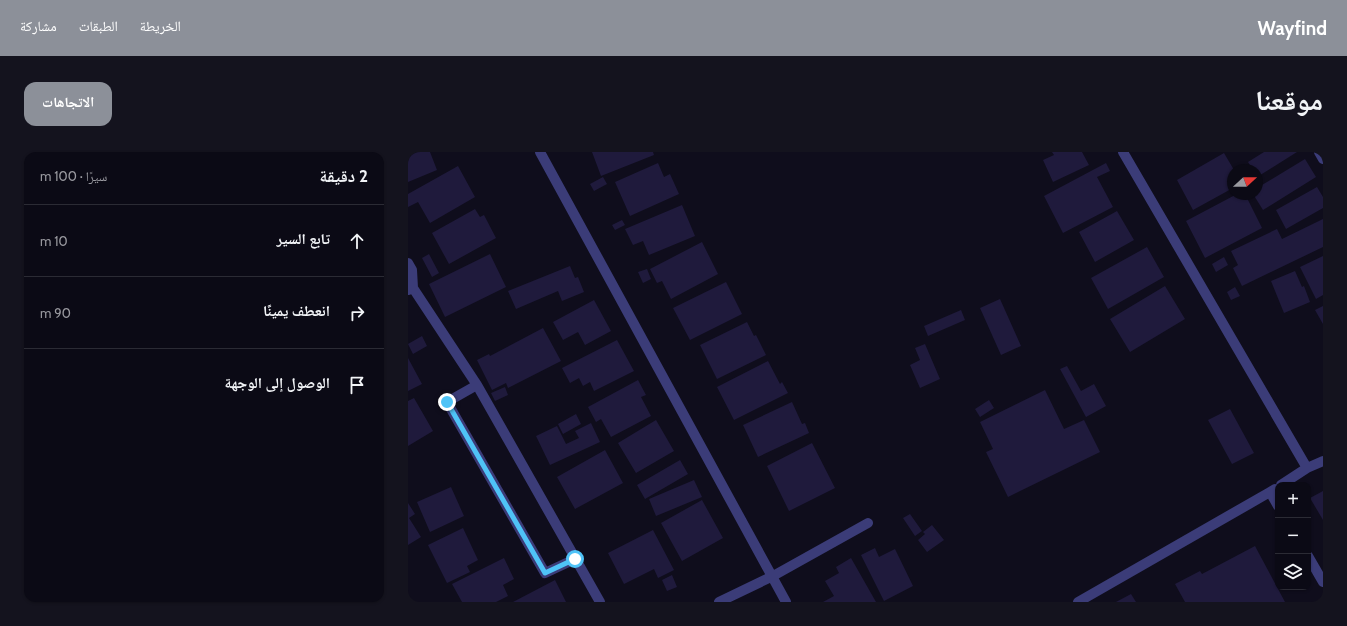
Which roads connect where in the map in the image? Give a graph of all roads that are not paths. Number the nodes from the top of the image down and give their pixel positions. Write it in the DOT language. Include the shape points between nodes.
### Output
graph roads {
  1 [pos="540,152"];
  2 [pos="1123,152"];
  3 [pos="1319,152"];
  4 [pos="1323,159"];
  5 [pos="408,263"];
  6 [pos="410,289"];
  7 [pos="477,385"];
  8 [pos="1323,460"];
  9 [pos="1307,468"];
  10 [pos="1286,482"];
  11 [pos="1274,490"];
  12 [pos="868,524"];
  13 [pos="575,559"];
  14 [pos="1311,560"];
  15 [pos="773,576"];
  16 [pos="1322,576"];
  17 [pos="600,602"];
  18 [pos="719,602"];
  19 [pos="786,602"];
  20 [pos="1078,602"];
  1 -- 15 [label="street"];
  2 -- 9 [label="street"];
  3 -- 4 [label="street"];
  5 -- 6 [label="street" via="412,270"];
  6 -- 7 [label="street"];
  7 -- 13 [label="street"];
  7 -- 13 [label="street" via="447,402 545,573"];
  8 -- 9 [label="street"];
  9 -- 10 [label="street"];
  11 -- 20 [label="street"];
  12 -- 15 [label="street"];
  13 -- 17 [label="street"];
  14 -- 16 [label="street"];
  15 -- 18 [label="street"];
  15 -- 19 [label="street"];
}
